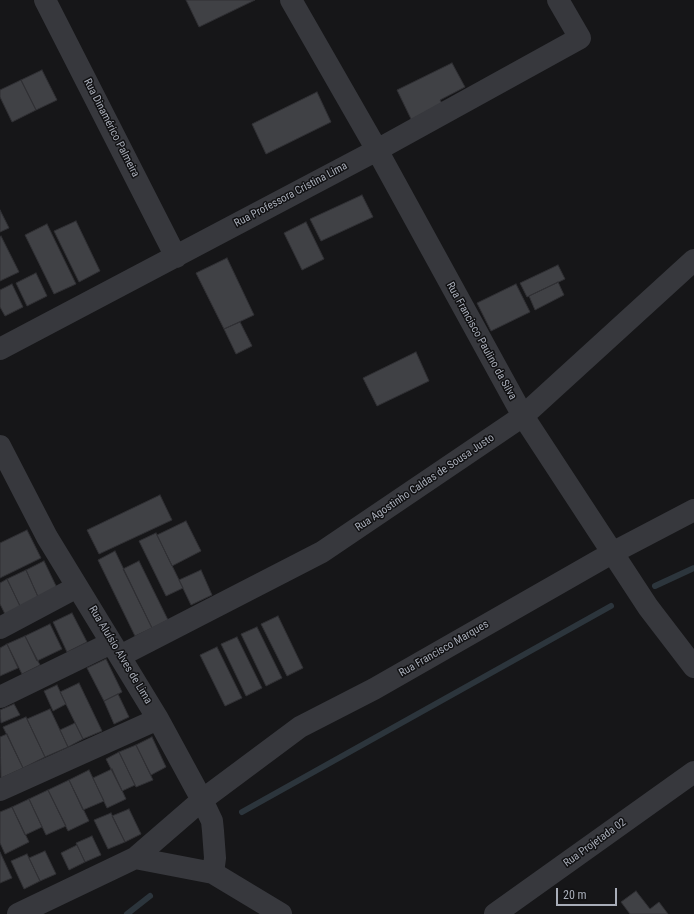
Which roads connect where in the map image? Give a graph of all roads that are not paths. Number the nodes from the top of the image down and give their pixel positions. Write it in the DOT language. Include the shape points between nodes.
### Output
graph roads {
  1 [pos="45,0"];
  2 [pos="292,0"];
  3 [pos="558,0"];
  4 [pos="377,150"];
  5 [pos="176,257"];
  6 [pos="694,260"];
  7 [pos="0,348"];
  8 [pos="523,416"];
  9 [pos="0,446"];
  10 [pos="694,510"];
  11 [pos="612,553"];
  12 [pos="77,587"];
  13 [pos="0,628"];
  14 [pos="116,649"];
  15 [pos="694,667"];
  16 [pos="0,697"];
  17 [pos="158,720"];
  18 [pos="694,772"];
  19 [pos="0,790"];
  20 [pos="202,800"];
  21 [pos="135,858"];
  22 [pos="213,873"];
  23 [pos="18,914"];
  24 [pos="282,914"];
  25 [pos="495,914"];
  1 -- 5 [label="street, Rua Dinamérico Palmeira"];
  2 -- 4 [label="street, Rua Francisco Paulino da Silva"];
  3 -- 4 [label="street, Rua Professora Cristina Lima" via="580,38"];
  4 -- 5 [label="street, Rua Professora Cristina Lima"];
  4 -- 8 [label="street, Rua Francisco Paulino da Silva"];
  5 -- 7 [label="street, Rua Professora Cristina Lima"];
  6 -- 8 [label="street, Rua Agostinho Caldas de Sousa Justo"];
  8 -- 11 [label="street, Rua Francisco Paulino da Silva"];
  8 -- 14 [label="street, Rua Agostinho Caldas de Sousa Justo" via="322,552"];
  9 -- 12 [label="street, Rua Aluísio Alves de Lima"];
  10 -- 11 [label="street, Rua Francisco Marques"];
  11 -- 15 [label="street, Rua Francisco Paulino da Silva" via="648,607"];
  11 -- 20 [label="street, Rua Francisco Marques" via="374,689 300,727"];
  12 -- 13 [label="street"];
  12 -- 14 [label="street, Rua Aluísio Alves de Lima"];
  14 -- 16 [label="street, Rua Agostinho Caldas de Sousa Justo"];
  14 -- 17 [label="street, Rua Aluísio Alves de Lima"];
  17 -- 19 [label="street"];
  17 -- 20 [label="street, Rua Aluísio Alves de Lima"];
  18 -- 25 [label="street, Rua Projetada 02"];
  20 -- 21 [label="street, Rua Francisco Marques"];
  20 -- 22 [label="street, Rua Aluísio Alves de Lima" via="212,821 215,858"];
  21 -- 22 [label="street"];
  21 -- 23 [label="street, Rua Francisco Marques"];
  22 -- 24 [label="street"];
}
